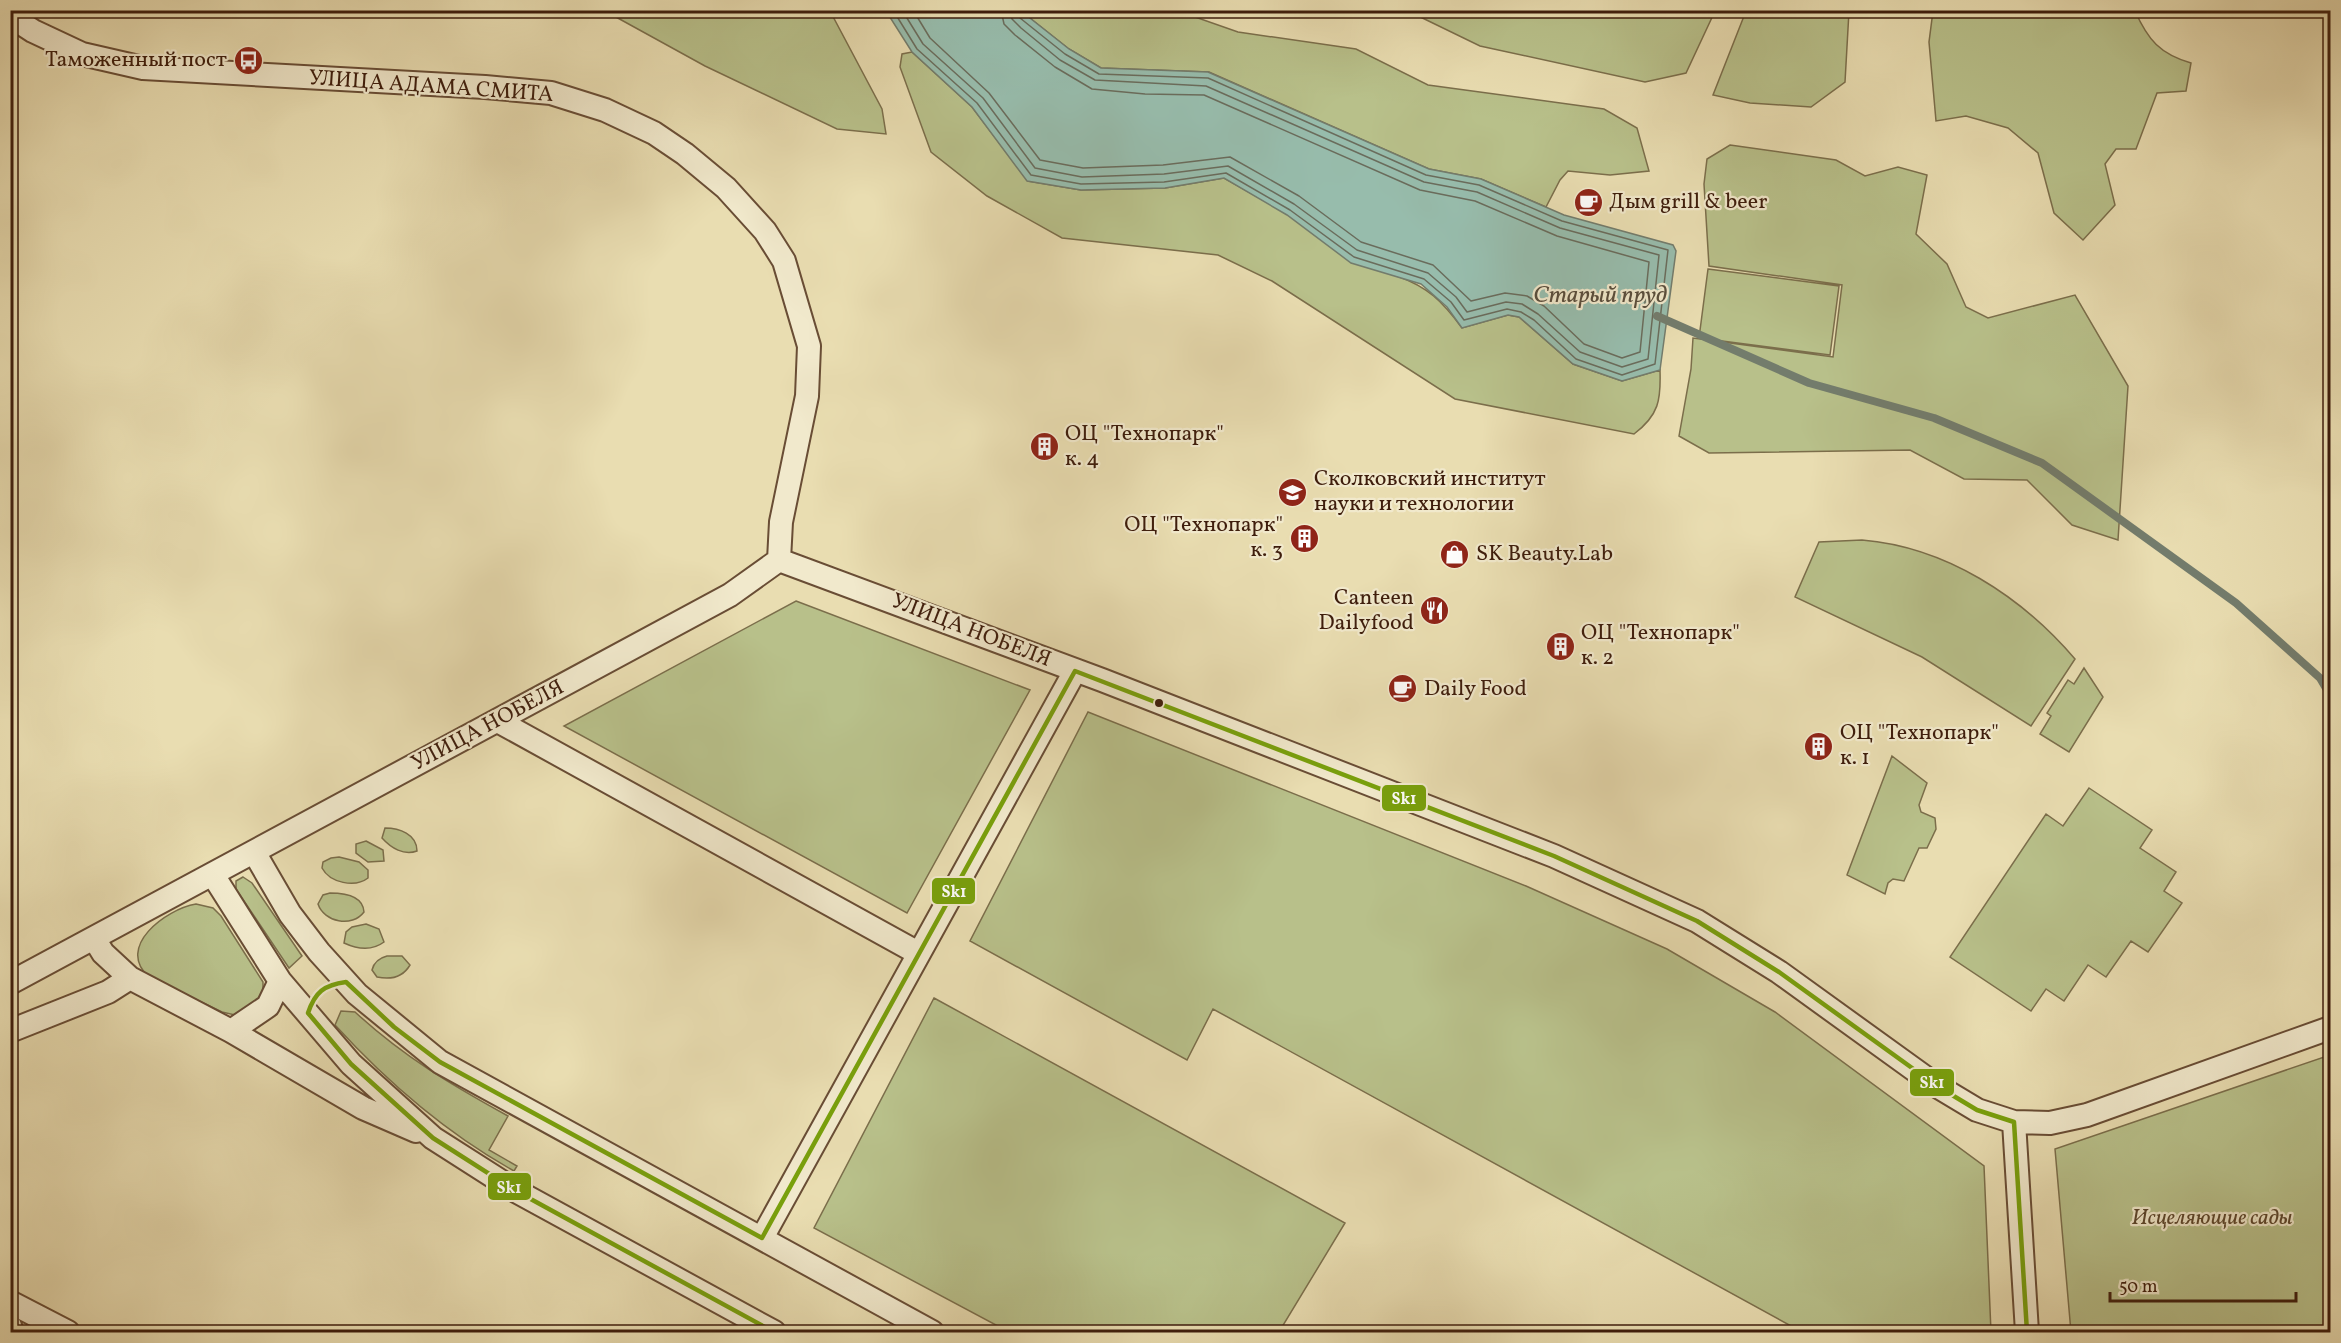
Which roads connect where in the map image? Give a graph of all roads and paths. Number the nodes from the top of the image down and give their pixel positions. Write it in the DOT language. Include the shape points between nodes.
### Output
graph roads {
  1 [pos="10,16"];
  2 [pos="779,560"];
  3 [pos="1075,670"];
  4 [pos="498,721"];
  5 [pos="254,852"];
  6 [pos="213,875"];
  7 [pos="95,940"];
  8 [pos="918,953"];
  9 [pos="130,978"];
  10 [pos="280,981"];
  11 [pos="10,983"];
  12 [pos="2331,1028"];
  13 [pos="10,1031"];
  14 [pos="231,1031"];
  15 [pos="2014,1122"];
  16 [pos="433,1138"];
  17 [pos="762,1238"];
  18 [pos="10,1302"];
  19 [pos="10,1326"];
  20 [pos="12,1332"];
  21 [pos="68,1332"];
  22 [pos="774,1332"];
  23 [pos="932,1332"];
  24 [pos="2027,1332"];
  1 -- 2 [label="street, УЛИЦА АДАМА СМИТА" via="82,54 143,68 551,93 606,110 654,133 685,154 726,188 765,231 784,261 809,345 807,396 781,522"];
  2 -- 3 [label="street, УЛИЦА НОБЕЛЯ"];
  2 -- 4 [label="street, УЛИЦА НОБЕЛЯ" via="730,595"];
  3 -- 8 [label="street"];
  3 -- 15 [label="street, УЛИЦА НОБЕЛЯ" via="1554,856 1687,916 1779,972 1937,1086 1977,1110"];
  4 -- 5 [label="street, УЛИЦА НОБЕЛЯ"];
  4 -- 8 [label="street"];
  5 -- 6 [label="street, УЛИЦА НОБЕЛЯ"];
  5 -- 17 [label="street" via="290,914 319,952 357,994 412,1041 440,1062"];
  6 -- 7 [label="street, УЛИЦА НОБЕЛЯ"];
  6 -- 10 [label="street"];
  7 -- 9 [label="street"];
  7 -- 11 [label="street, УЛИЦА НОБЕЛЯ"];
  8 -- 17 [label="street"];
  9 -- 13 [label="street" via="108,992"];
  9 -- 14 [label="street"];
  10 -- 14 [label="street" via="268,1005"];
  10 -- 16 [label="street" via="351,1064"];
  12 -- 15 [label="street, УЛИЦА НОБЕЛЯ" via="2087,1115 2050,1123"];
  14 -- 16 [label="street" via="363,1108"];
  15 -- 24 [label="street"];
  16 -- 22 [label="street" via="516,1191"];
  17 -- 23 [label="street"];
  18 -- 21 [label="street"];
  19 -- 20 [label="street"];
}
